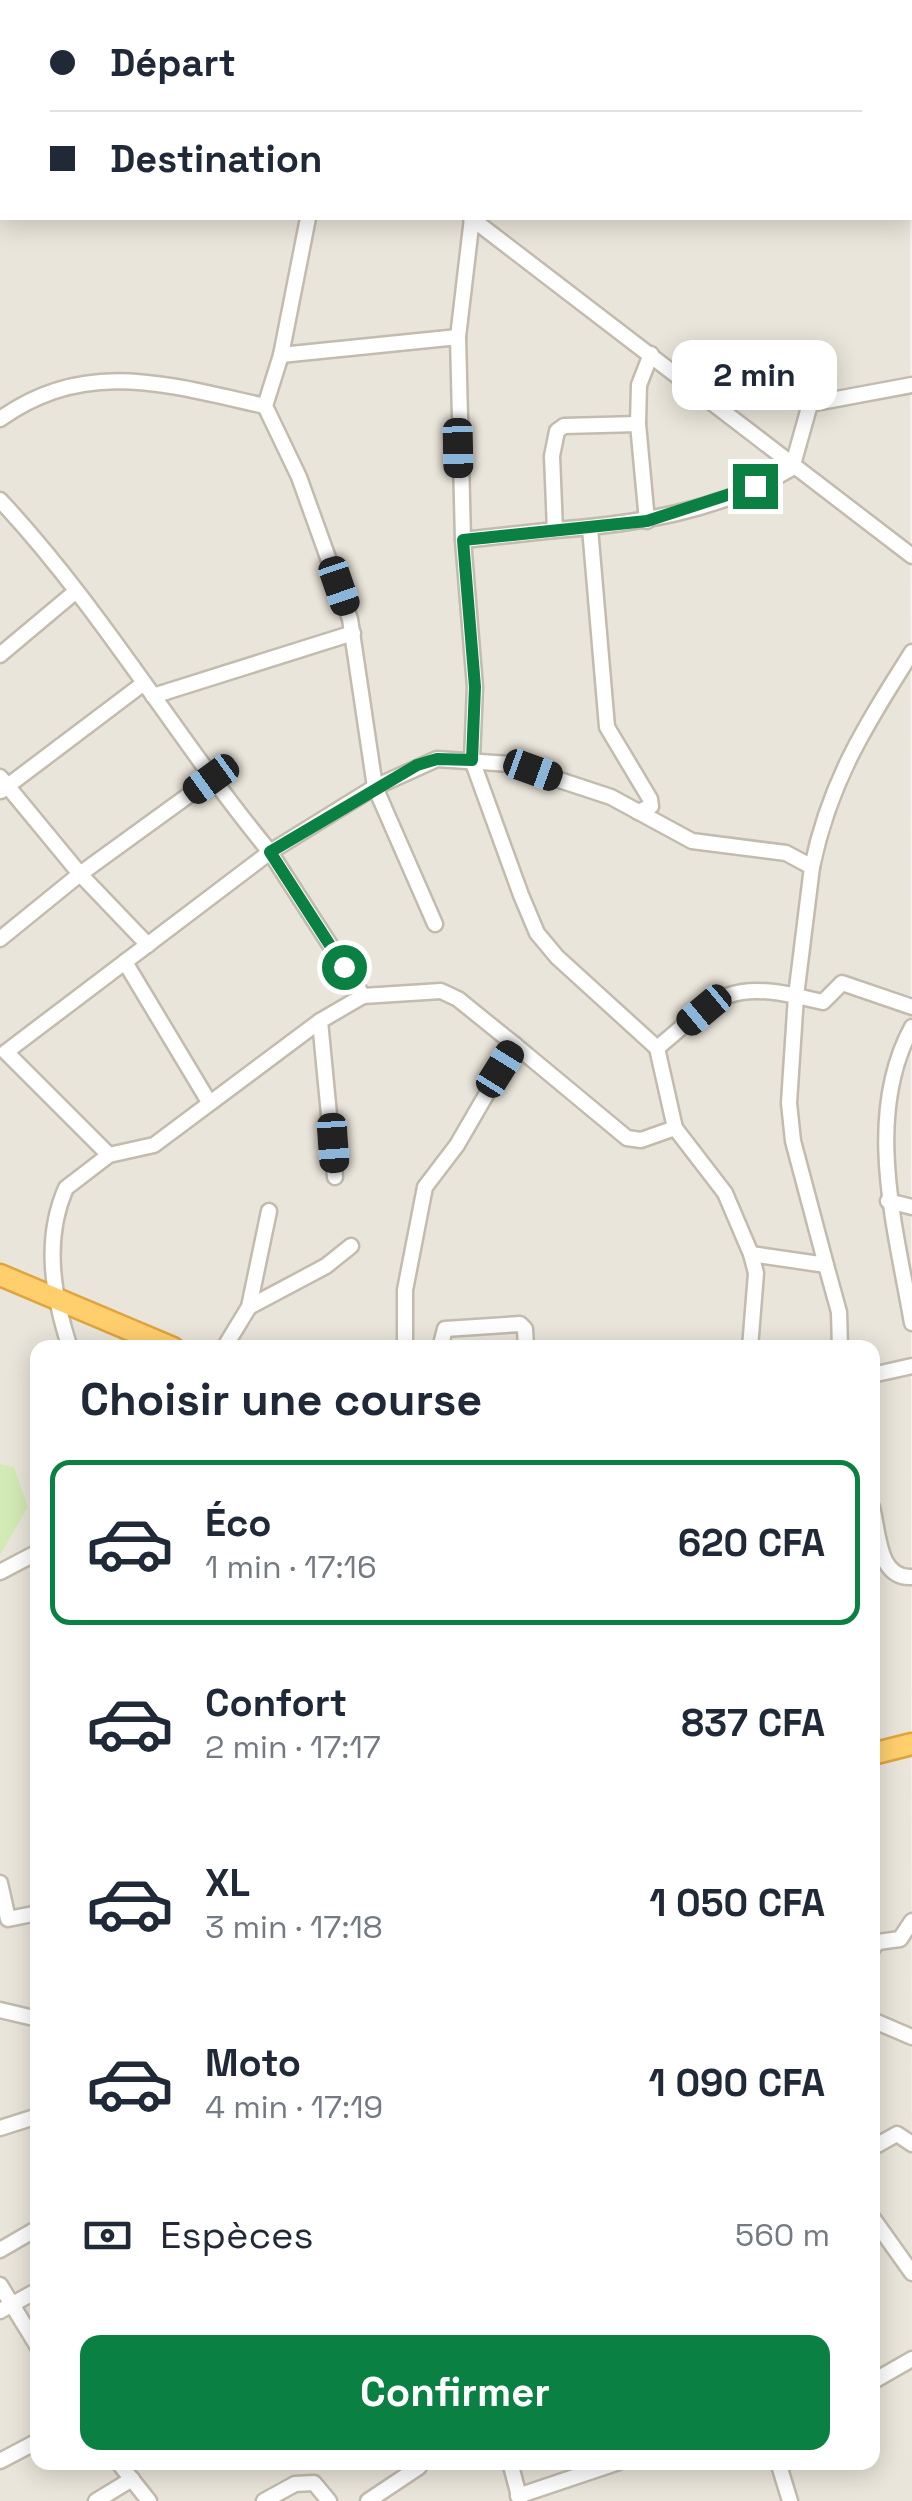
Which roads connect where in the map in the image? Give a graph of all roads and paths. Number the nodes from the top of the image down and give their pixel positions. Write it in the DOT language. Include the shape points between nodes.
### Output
graph roads {
  1 [pos="308,220"];
  2 [pos="472,220"];
  3 [pos="475,220"];
  4 [pos="458,337"];
  5 [pos="652,354"];
  6 [pos="281,355"];
  7 [pos="912,386"];
  8 [pos="265,406"];
  9 [pos="0,419"];
  10 [pos="638,424"];
  11 [pos="792,468"];
  12 [pos="3,509"];
  13 [pos="647,521"];
  14 [pos="590,528"];
  15 [pos="555,530"];
  16 [pos="463,540"];
  17 [pos="912,556"];
  18 [pos="75,592"];
  19 [pos="353,633"];
  20 [pos="912,652"];
  21 [pos="0,655"];
  22 [pos="149,689"];
  23 [pos="472,760"];
  24 [pos="211,779"];
  25 [pos="2,785"];
  26 [pos="374,787"];
  27 [pos="638,812"];
  28 [pos="270,852"];
  29 [pos="812,866"];
  30 [pos="80,874"];
  31 [pos="435,924"];
  32 [pos="0,940"];
  33 [pos="148,944"];
  34 [pos="126,962"];
  35 [pos="363,996"];
  36 [pos="796,996"];
  37 [pos="912,1007"];
  38 [pos="320,1021"];
  39 [pos="912,1027"];
  40 [pos="515,1045"];
  41 [pos="3,1048"];
  42 [pos="657,1048"];
  43 [pos="209,1102"];
  44 [pos="674,1128"];
  45 [pos="109,1156"];
  46 [pos="336,1178"];
  47 [pos="888,1202"];
  48 [pos="912,1207"];
  49 [pos="269,1211"];
  50 [pos="351,1246"];
  51 [pos="906,1250"];
  52 [pos="752,1254"];
  53 [pos="826,1265"];
  54 [pos="4,1277"];
  55 [pos="43,1291"];
  56 [pos="250,1307"];
  57 [pos="912,1324"];
  58 [pos="66,1340"];
  59 [pos="154,1340"];
  60 [pos="229,1340"];
  61 [pos="405,1340"];
  62 [pos="442,1340"];
  63 [pos="526,1340"];
  64 [pos="751,1340"];
  65 [pos="840,1340"];
  66 [pos="912,1366"];
  67 [pos="880,1373"];
  68 [pos="880,1541"];
  69 [pos="30,1556"];
  70 [pos="0,1572"];
  71 [pos="912,1577"];
  72 [pos="912,1744"];
  73 [pos="880,1752"];
  74 [pos="0,1883"];
  75 [pos="30,1914"];
  76 [pos="4,1919"];
  77 [pos="912,1921"];
  78 [pos="880,1942"];
  79 [pos="0,2010"];
  80 [pos="30,2017"];
  81 [pos="880,2023"];
  82 [pos="912,2036"];
  83 [pos="30,2119"];
  84 [pos="0,2128"];
  85 [pos="880,2144"];
  86 [pos="912,2144"];
  87 [pos="880,2228"];
  88 [pos="30,2233"];
  89 [pos="0,2250"];
  90 [pos="912,2272"];
  91 [pos="0,2285"];
  92 [pos="30,2294"];
  93 [pos="6,2308"];
  94 [pos="30,2337"];
  95 [pos="912,2359"];
  96 [pos="880,2377"];
  97 [pos="30,2444"];
  98 [pos="0,2461"];
  99 [pos="125,2470"];
  100 [pos="411,2470"];
  101 [pos="512,2470"];
  102 [pos="597,2470"];
  103 [pos="780,2470"];
  104 [pos="132,2479"];
  105 [pos="519,2498"];
  106 [pos="96,2501"];
  107 [pos="149,2501"];
  108 [pos="264,2501"];
  109 [pos="329,2501"];
  110 [pos="368,2501"];
  111 [pos="790,2501"];
  1 -- 6 [label="street"];
  2 -- 4 [label="street"];
  3 -- 5 [label="street"];
  4 -- 6 [label="street"];
  4 -- 16 [label="street"];
  5 -- 10 [label="street" via="639,385"];
  5 -- 11 [label="street"];
  6 -- 8 [label="street"];
  7 -- 11 [label="street" via="810,404"];
  8 -- 9 [label="street" via="101,380 44,391"];
  8 -- 19 [label="street" via="310,504"];
  10 -- 13 [label="street"];
  10 -- 15 [label="street" via="557,431"];
  11 -- 13 [label="street"];
  11 -- 17 [label="street"];
  12 -- 18 [label="street"];
  13 -- 14 [label="street"];
  14 -- 15 [label="street"];
  14 -- 27 [label="street" via="607,727 650,799 651,806"];
  15 -- 16 [label="street"];
  16 -- 23 [label="street" via="475,687"];
  18 -- 21 [label="street"];
  18 -- 22 [label="street"];
  19 -- 22 [label="street"];
  19 -- 26 [label="street"];
  20 -- 29 [label="street" via="828,801"];
  22 -- 24 [label="street"];
  22 -- 25 [label="street"];
  23 -- 26 [label="street" via="428,760"];
  23 -- 27 [label="street" via="533,770 612,796"];
  23 -- 42 [label="street" via="537,933"];
  24 -- 28 [label="street"];
  24 -- 30 [label="street"];
  25 -- 30 [label="street"];
  26 -- 28 [label="street"];
  26 -- 31 [label="street"];
  27 -- 29 [label="street" via="692,841 786,853"];
  28 -- 33 [label="street"];
  28 -- 35 [label="street"];
  29 -- 36 [label="street"];
  30 -- 32 [label="street"];
  30 -- 33 [label="street"];
  33 -- 34 [label="street"];
  34 -- 41 [label="street"];
  34 -- 43 [label="street"];
  35 -- 38 [label="street"];
  35 -- 40 [label="street" via="441,991"];
  36 -- 37 [label="street" via="822,1002 842,983"];
  36 -- 42 [label="street" via="755,988 731,992"];
  36 -- 53 [label="street" via="789,1103"];
  38 -- 43 [label="street"];
  38 -- 46 [label="street"];
  39 -- 47 [label="street" via="893,1070"];
  40 -- 44 [label="street" via="627,1138"];
  40 -- 61 [label="street" via="426,1186 405,1290"];
  41 -- 45 [label="street"];
  42 -- 44 [label="street"];
  43 -- 45 [label="street" via="154,1145"];
  44 -- 52 [label="street" via="725,1193"];
  45 -- 55 [label="street" via="66,1188"];
  47 -- 48 [label="street"];
  47 -- 51 [label="street"];
  49 -- 56 [label="street"];
  50 -- 56 [label="street"];
  51 -- 57 [label="street"];
  52 -- 53 [label="street"];
  52 -- 64 [label="street"];
  53 -- 65 [label="street" via="840,1312"];
  54 -- 55 [label="highway"];
  55 -- 58 [label="street"];
  55 -- 59 [label="highway"];
  56 -- 60 [label="street"];
  62 -- 63 [label="street" via="445,1329 520,1324"];
  66 -- 67 [label="street"];
  68 -- 71 [label="street" via="887,1569"];
  69 -- 70 [label="street"];
  72 -- 73 [label="highway"];
  74 -- 76 [label="street"];
  75 -- 76 [label="street"];
  77 -- 78 [label="street" via="900,1938"];
  79 -- 80 [label="street"];
  81 -- 82 [label="street"];
  83 -- 84 [label="street"];
  85 -- 86 [label="street" via="897,2134"];
  87 -- 90 [label="street"];
  88 -- 89 [label="street"];
  91 -- 93 [label="street"];
  92 -- 93 [label="street"];
  93 -- 94 [label="street"];
  95 -- 96 [label="street"];
  97 -- 98 [label="street"];
  99 -- 104 [label="street"];
  100 -- 110 [label="street"];
  101 -- 105 [label="street"];
  102 -- 105 [label="street"];
  103 -- 111 [label="street"];
  104 -- 106 [label="street"];
  104 -- 107 [label="street"];
  108 -- 109 [label="street" via="304,2481"];
}
